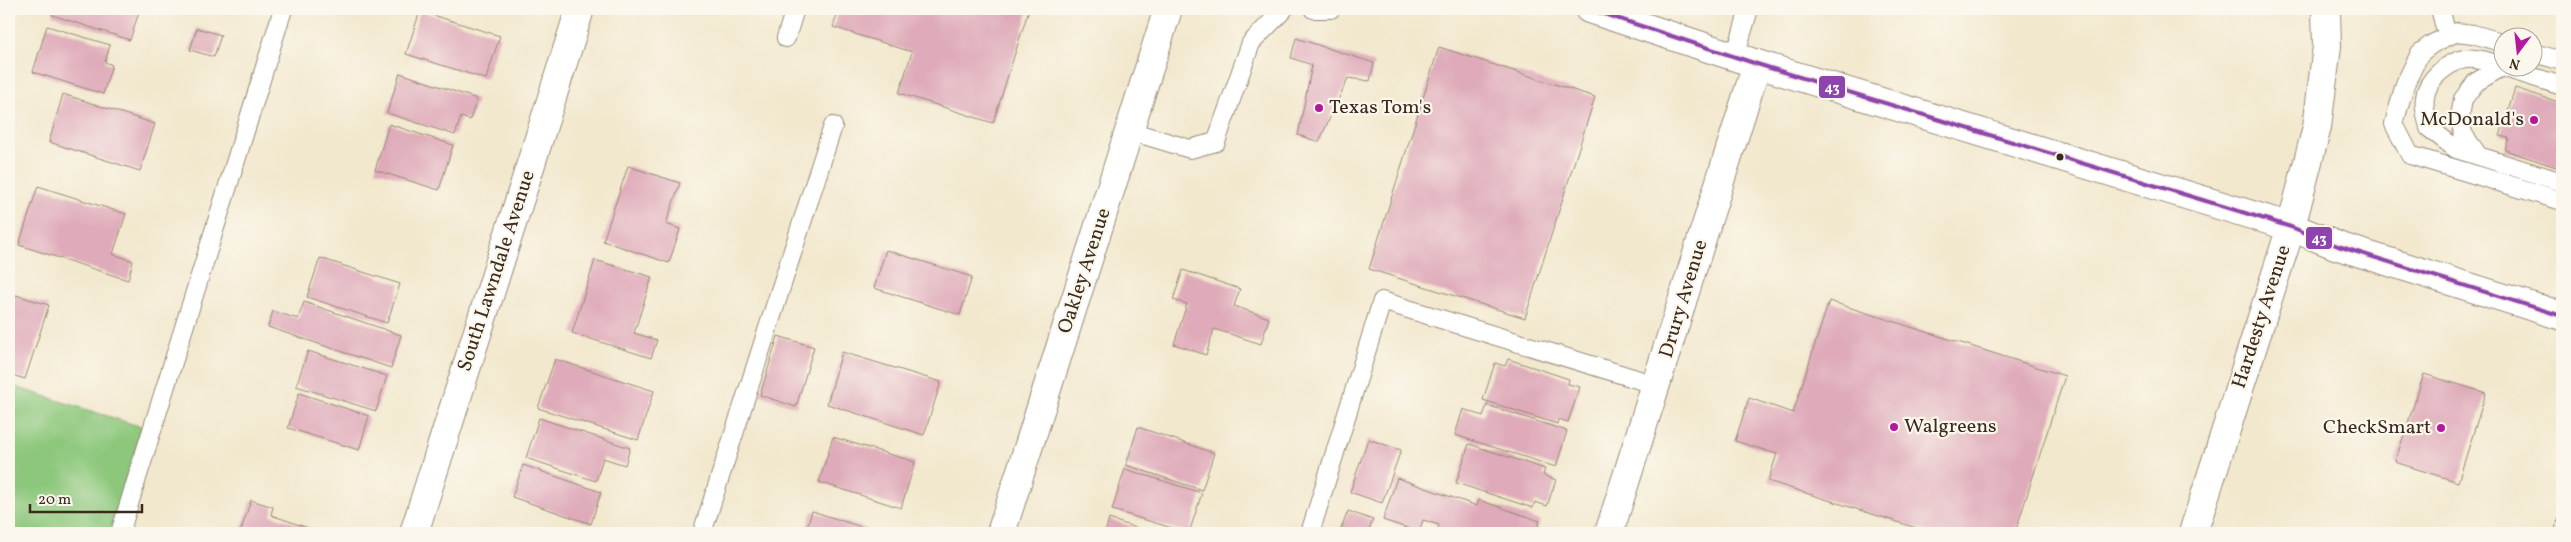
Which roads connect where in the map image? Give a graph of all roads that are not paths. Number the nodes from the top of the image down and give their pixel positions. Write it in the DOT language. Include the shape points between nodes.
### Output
graph roads {
  1 [pos="283,9"];
  2 [pos="580,9"];
  3 [pos="795,9"];
  4 [pos="1168,9"];
  5 [pos="1284,9"];
  6 [pos="1313,9"];
  7 [pos="1331,9"];
  8 [pos="1589,9"];
  9 [pos="1749,9"];
  10 [pos="2326,9"];
  11 [pos="2440,9"];
  12 [pos="2447,35"];
  13 [pos="786,38"];
  14 [pos="2494,41"];
  15 [pos="2544,56"];
  16 [pos="1746,60"];
  17 [pos="2562,61"];
  18 [pos="2494,64"];
  19 [pos="2494,72"];
  20 [pos="2538,78"];
  21 [pos="2562,86"];
  22 [pos="833,126"];
  23 [pos="1130,130"];
  24 [pos="2478,155"];
  25 [pos="2562,182"];
  26 [pos="2562,201"];
  27 [pos="2291,227"];
  28 [pos="2562,316"];
  29 [pos="1656,385"];
  30 [pos="120,533"];
  31 [pos="414,533"];
  32 [pos="702,533"];
  33 [pos="1001,533"];
  34 [pos="1310,533"];
  35 [pos="1609,533"];
  36 [pos="2193,533"];
  1 -- 30 [label="lane"];
  2 -- 31 [label="street, South Lawndale Avenue"];
  3 -- 13 [label="lane"];
  4 -- 23 [label="street, Oakley Avenue"];
  5 -- 23 [label="lane" via="1251,43 1216,142 1190,149"];
  6 -- 7 [label="lane"];
  8 -- 16 [label="street"];
  9 -- 16 [label="lane"];
  10 -- 27 [label="street, Hardesty Avenue" via="2327,46 2317,127"];
  11 -- 12 [label="lane"];
  12 -- 14 [label="lane" via="2457,32"];
  12 -- 26 [label="lane" via="2420,53 2405,84 2394,124 2410,155"];
  15 -- 17 [label="lane"];
  16 -- 27 [label="street"];
  16 -- 29 [label="street, Drury Avenue"];
  18 -- 24 [label="lane" via="2465,59 2445,68 2431,80 2425,96 2429,128 2456,149"];
  19 -- 24 [label="lane" via="2476,82 2463,99 2462,134"];
  20 -- 21 [label="lane"];
  22 -- 32 [label="lane"];
  23 -- 33 [label="street, Oakley Avenue"];
  24 -- 25 [label="lane"];
  27 -- 28 [label="street" via="2338,246"];
  27 -- 36 [label="street, Hardesty Avenue"];
  29 -- 34 [label="lane" via="1382,300"];
  29 -- 35 [label="street, Drury Avenue"];
}
